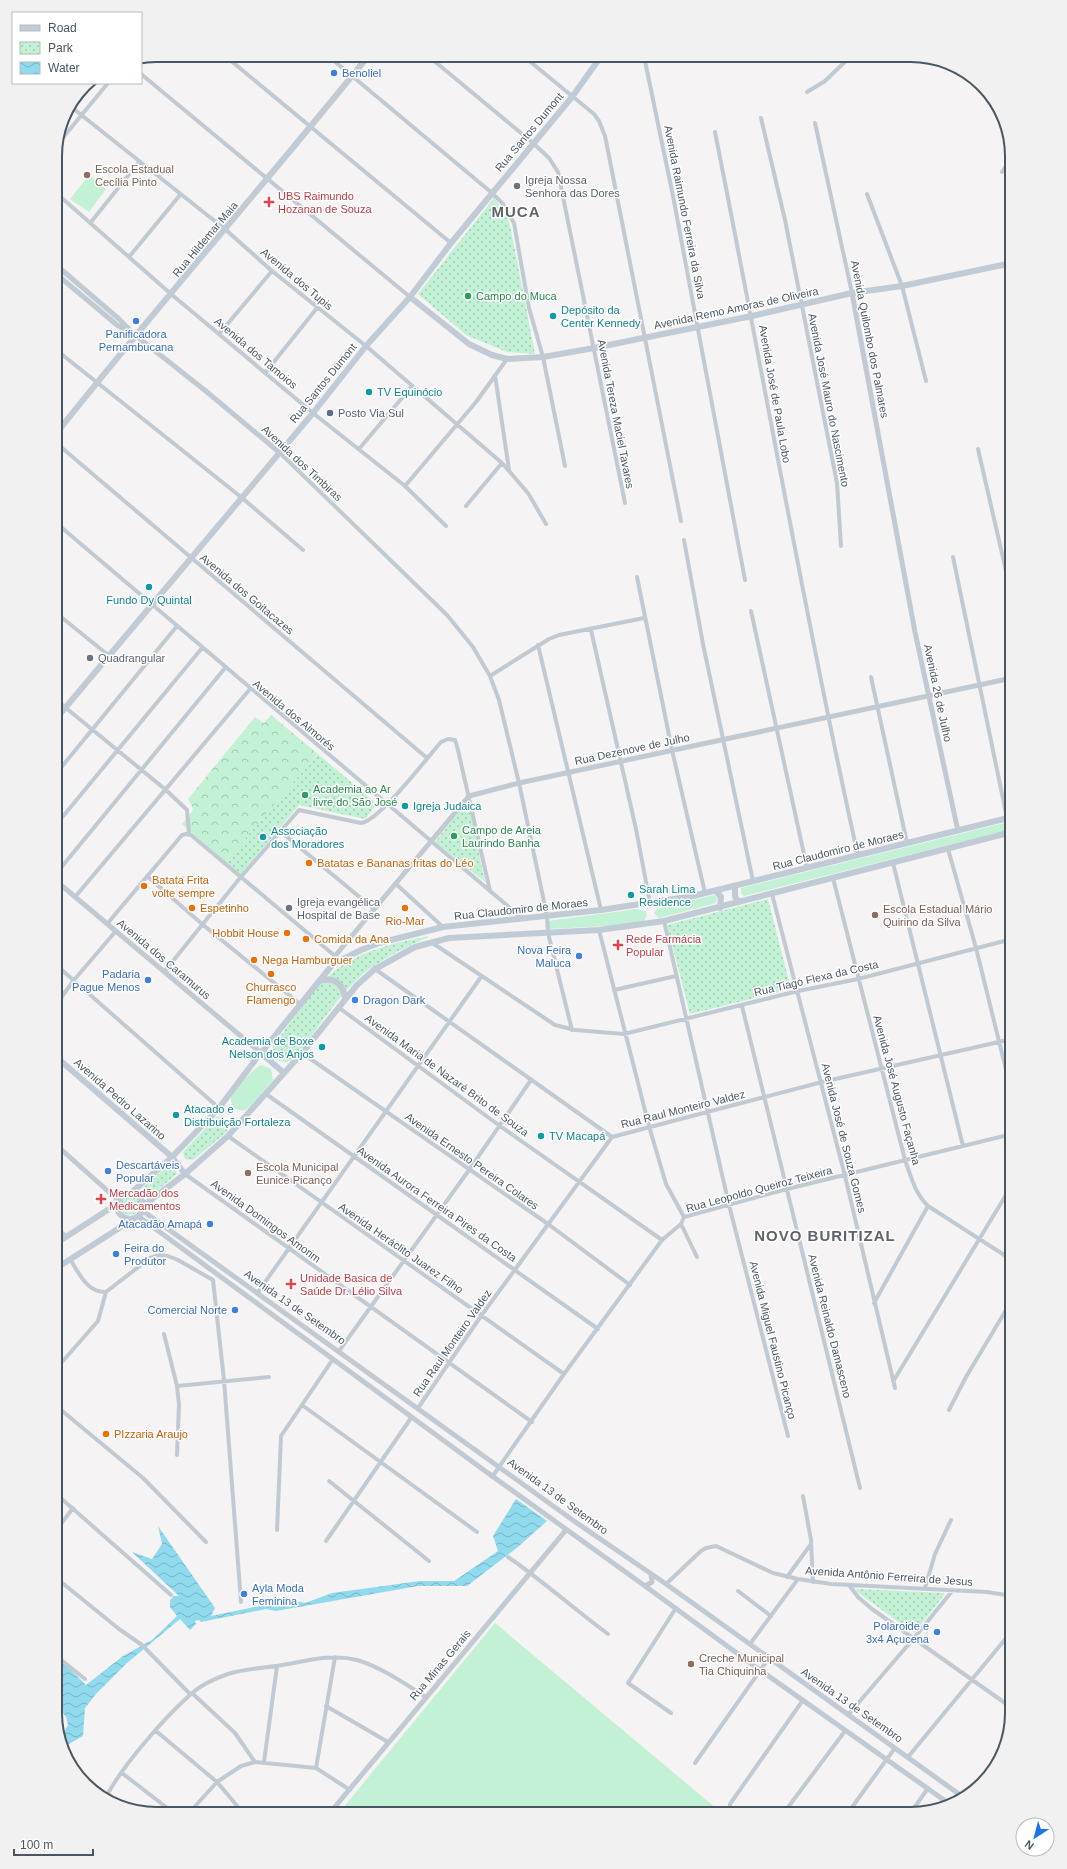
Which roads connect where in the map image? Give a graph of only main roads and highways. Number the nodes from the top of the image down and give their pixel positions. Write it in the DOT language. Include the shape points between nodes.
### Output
graph roads {
  1 [pos="363,62"];
  2 [pos="597,62"];
  3 [pos="1005,264"];
  4 [pos="410,297"];
  5 [pos="62,426"];
  6 [pos="62,711"];
  7 [pos="1005,819"];
  8 [pos="1005,834"];
  9 [pos="735,887"];
  10 [pos="716,891"];
  11 [pos="739,902"];
  12 [pos="720,908"];
  13 [pos="319,981"];
  14 [pos="345,999"];
  15 [pos="261,1053"];
  16 [pos="62,1062"];
  17 [pos="284,1073"];
  18 [pos="172,1157"];
  19 [pos="185,1174"];
  20 [pos="132,1192"];
  21 [pos="118,1202"];
  22 [pos="140,1213"];
  23 [pos="62,1239"];
  24 [pos="62,1264"];
  1 -- 5 [label="main road, Rua Hildemar Maia"];
  2 -- 4 [label="main road, Rua Santos Dumont" via="572,97"];
  3 -- 4 [label="main road, Avenida Remo Amoras de Oliveira" via="902,286 852,293 594,348 542,357 507,359 469,344"];
  4 -- 6 [label="main road, Rua Santos Dumont" via="366,346 280,453"];
  7 -- 9 [label="main road, Rua Claudomiro de Moraes"];
  8 -- 11 [label="main road, Rua Claudomiro de Moraes"];
  9 -- 10 [label="main road, Rua Claudomiro de Moraes"];
  9 -- 11 [label="main road" via="735,897"];
  10 -- 12 [label="main road" via="721,897"];
  10 -- 13 [label="main road, Rua Claudomiro de Moraes" via="650,904 443,927 379,943 344,957 333,964"];
  11 -- 12 [label="main road, Rua Claudomiro de Moraes"];
  12 -- 14 [label="main road, Rua Claudomiro de Moraes" via="664,921 600,930 461,937 430,942 415,947 375,969"];
  13 -- 14 [label="main road" via="328,979 337,982"];
  13 -- 15 [label="main road, Rua Claudomiro de Moraes"];
  14 -- 17 [label="main road, Rua Claudomiro de Moraes"];
  15 -- 17 [label="main road"];
  15 -- 18 [label="main road, Rua Claudomiro de Moraes" via="219,1108"];
  16 -- 18 [label="main road, Avenida Pedro Lazarino"];
  17 -- 19 [label="main road, Rua Claudomiro de Moraes" via="228,1136"];
  18 -- 19 [label="main road, Avenida Pedro Lazarino"];
  18 -- 20 [label="main road, Rua Claudomiro de Moraes"];
  19 -- 22 [label="main road, Rua Claudomiro de Moraes"];
  20 -- 21 [label="main road" via="124,1194"];
  20 -- 22 [label="main road" via="140,1197"];
  21 -- 22 [label="main road" via="118,1210 123,1217"];
  21 -- 23 [label="main road"];
  22 -- 24 [label="main road, Rua Claudomiro de Moraes"];
}
